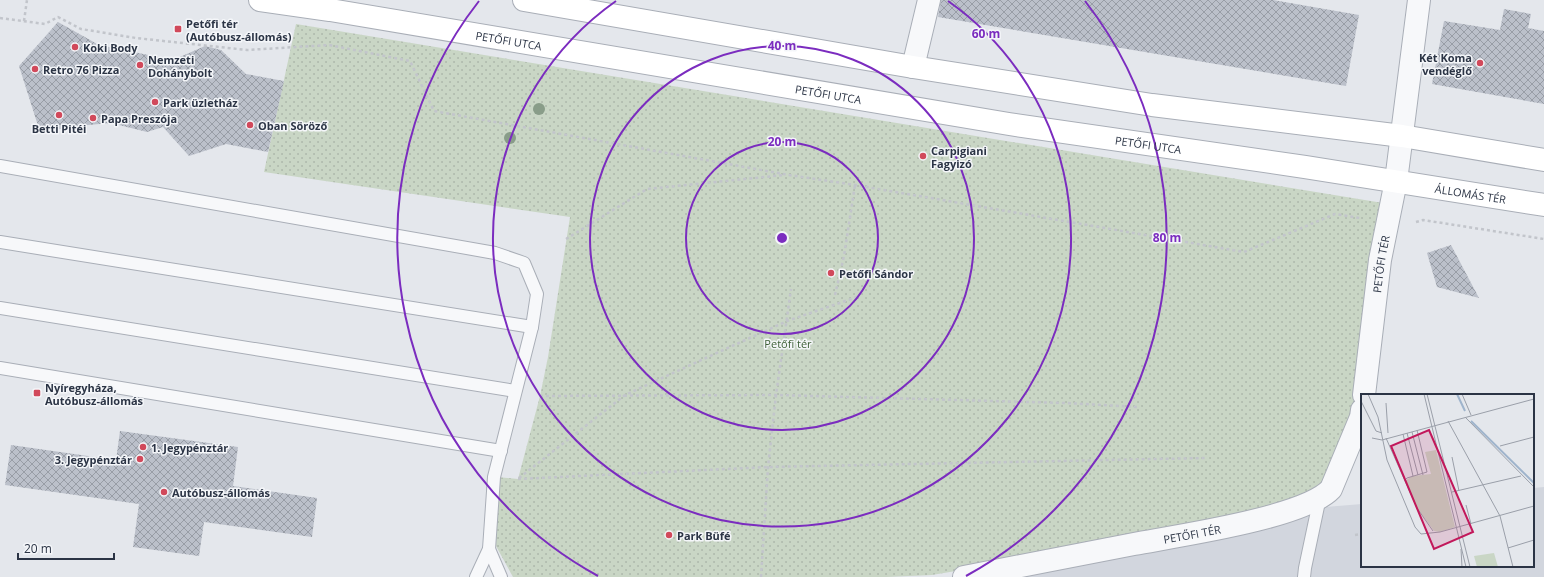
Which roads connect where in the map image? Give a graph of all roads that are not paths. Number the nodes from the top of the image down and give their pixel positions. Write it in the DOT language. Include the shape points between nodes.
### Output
graph roads {
  1 [pos="260,0"];
  2 [pos="524,0"];
  3 [pos="929,0"];
  4 [pos="1419,0"];
  5 [pos="913,67"];
  6 [pos="1402,136"];
  7 [pos="1544,160"];
  8 [pos="0,166"];
  9 [pos="1396,181"];
  10 [pos="1544,205"];
  11 [pos="0,242"];
  12 [pos="0,308"];
  13 [pos="532,327"];
  14 [pos="0,368"];
  15 [pos="515,391"];
  16 [pos="1364,394"];
  17 [pos="1361,417"];
  18 [pos="501,451"];
  19 [pos="1320,497"];
  20 [pos="489,549"];
  21 [pos="476,577"];
  22 [pos="501,577"];
  23 [pos="964,577"];
  24 [pos="1304,577"];
  1 -- 9 [label="main road, PETŐFI UTCA" via="1009,124"];
  2 -- 5 [label="main road"];
  3 -- 5 [label="street"];
  4 -- 6 [label="street, PETŐFI TÉR"];
  5 -- 6 [label="main road" via="1152,105"];
  6 -- 7 [label="main road"];
  6 -- 9 [label="street, PETŐFI TÉR"];
  8 -- 13 [label="lane" via="495,252 524,263 537,294"];
  9 -- 10 [label="main road, ÁLLOMÁS TÉR"];
  9 -- 16 [label="street, PETŐFI TÉR" via="1380,260"];
  11 -- 13 [label="lane"];
  12 -- 15 [label="lane"];
  13 -- 15 [label="lane"];
  14 -- 18 [label="lane"];
  15 -- 18 [label="lane"];
  17 -- 19 [label="street, PETŐFI TÉR" via="1330,489"];
  18 -- 20 [label="lane" via="494,477"];
  19 -- 23 [label="street, PETŐFI TÉR" via="1300,507 1244,523"];
  19 -- 24 [label="lane"];
  20 -- 21 [label="lane"];
  20 -- 22 [label="lane"];
}
